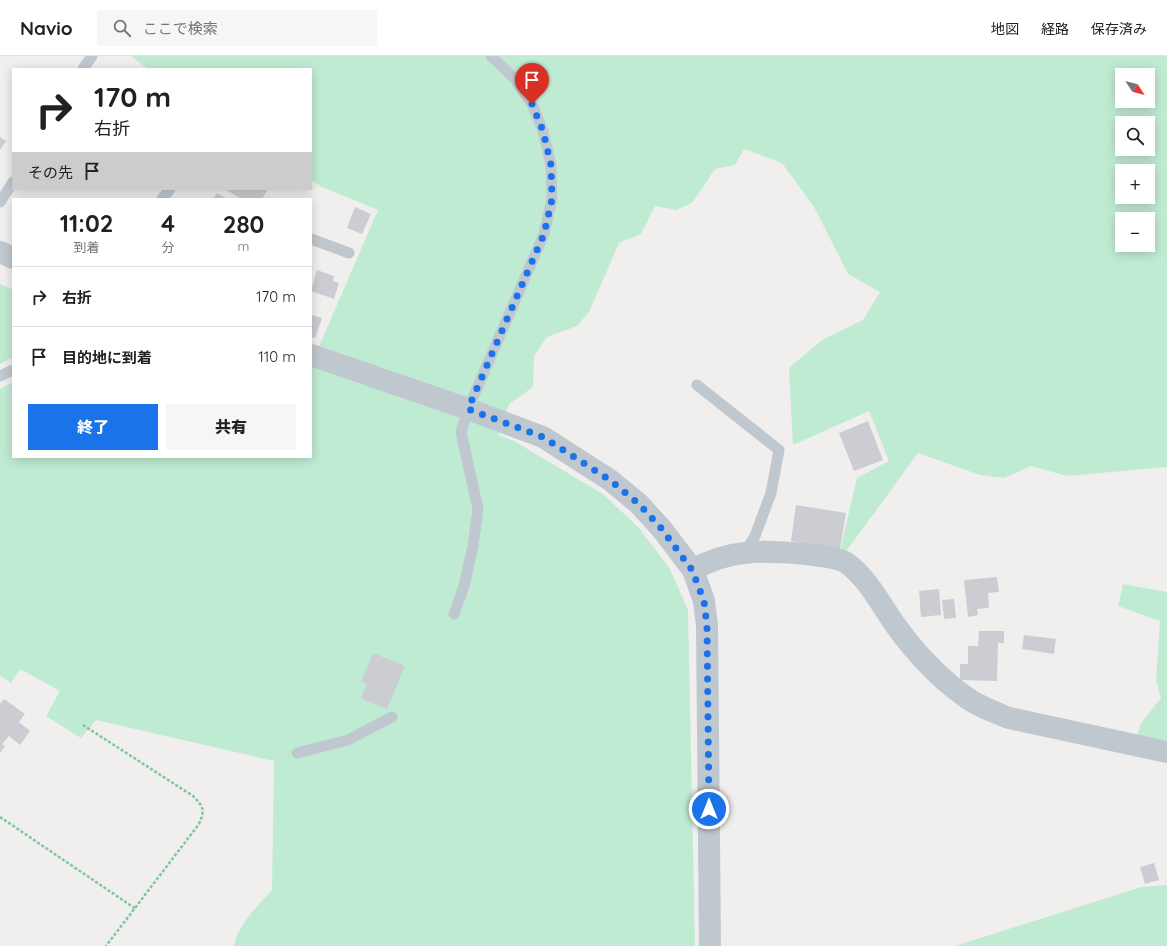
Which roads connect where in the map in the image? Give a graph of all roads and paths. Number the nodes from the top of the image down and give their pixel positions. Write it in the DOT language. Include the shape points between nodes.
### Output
graph roads {
  1 [pos="92,56"];
  2 [pos="492,56"];
  3 [pos="85,68"];
  4 [pos="12,184"];
  5 [pos="169,190"];
  6 [pos="163,198"];
  7 [pos="0,202"];
  8 [pos="312,242"];
  9 [pos="0,252"];
  10 [pos="349,253"];
  11 [pos="12,258"];
  12 [pos="312,355"];
  13 [pos="12,370"];
  14 [pos="0,376"];
  15 [pos="697,385"];
  16 [pos="468,409"];
  17 [pos="745,552"];
  18 [pos="692,570"];
  19 [pos="454,614"];
  20 [pos="392,717"];
  21 [pos="83,725"];
  22 [pos="1167,752"];
  23 [pos="297,753"];
  24 [pos="0,817"];
  25 [pos="136,909"];
  26 [pos="106,946"];
  27 [pos="710,946"];
  1 -- 3 [label="lane"];
  2 -- 16 [label="lane" via="516,79 532,104 543,131 551,165 552,199 544,234"];
  4 -- 7 [label="lane"];
  5 -- 6 [label="lane"];
  8 -- 10 [label="lane"];
  9 -- 11 [label="street"];
  12 -- 16 [label="street"];
  13 -- 14 [label="lane"];
  15 -- 17 [label="lane" via="779,450 771,493 755,536"];
  16 -- 18 [label="street" via="543,437 610,480 639,504 661,528"];
  16 -- 19 [label="lane" via="461,432 478,509 464,586"];
  17 -- 18 [label="street" via="705,563"];
  17 -- 22 [label="street" via="787,552 835,557 847,562 862,576 914,650 964,696 986,708 1009,718"];
  18 -- 27 [label="street" via="704,601 707,626"];
  20 -- 23 [label="lane" via="348,740"];
  21 -- 25 [label="path" via="193,796 201,804 203,814 199,824"];
  24 -- 25 [label="path"];
  25 -- 26 [label="path"];
}
